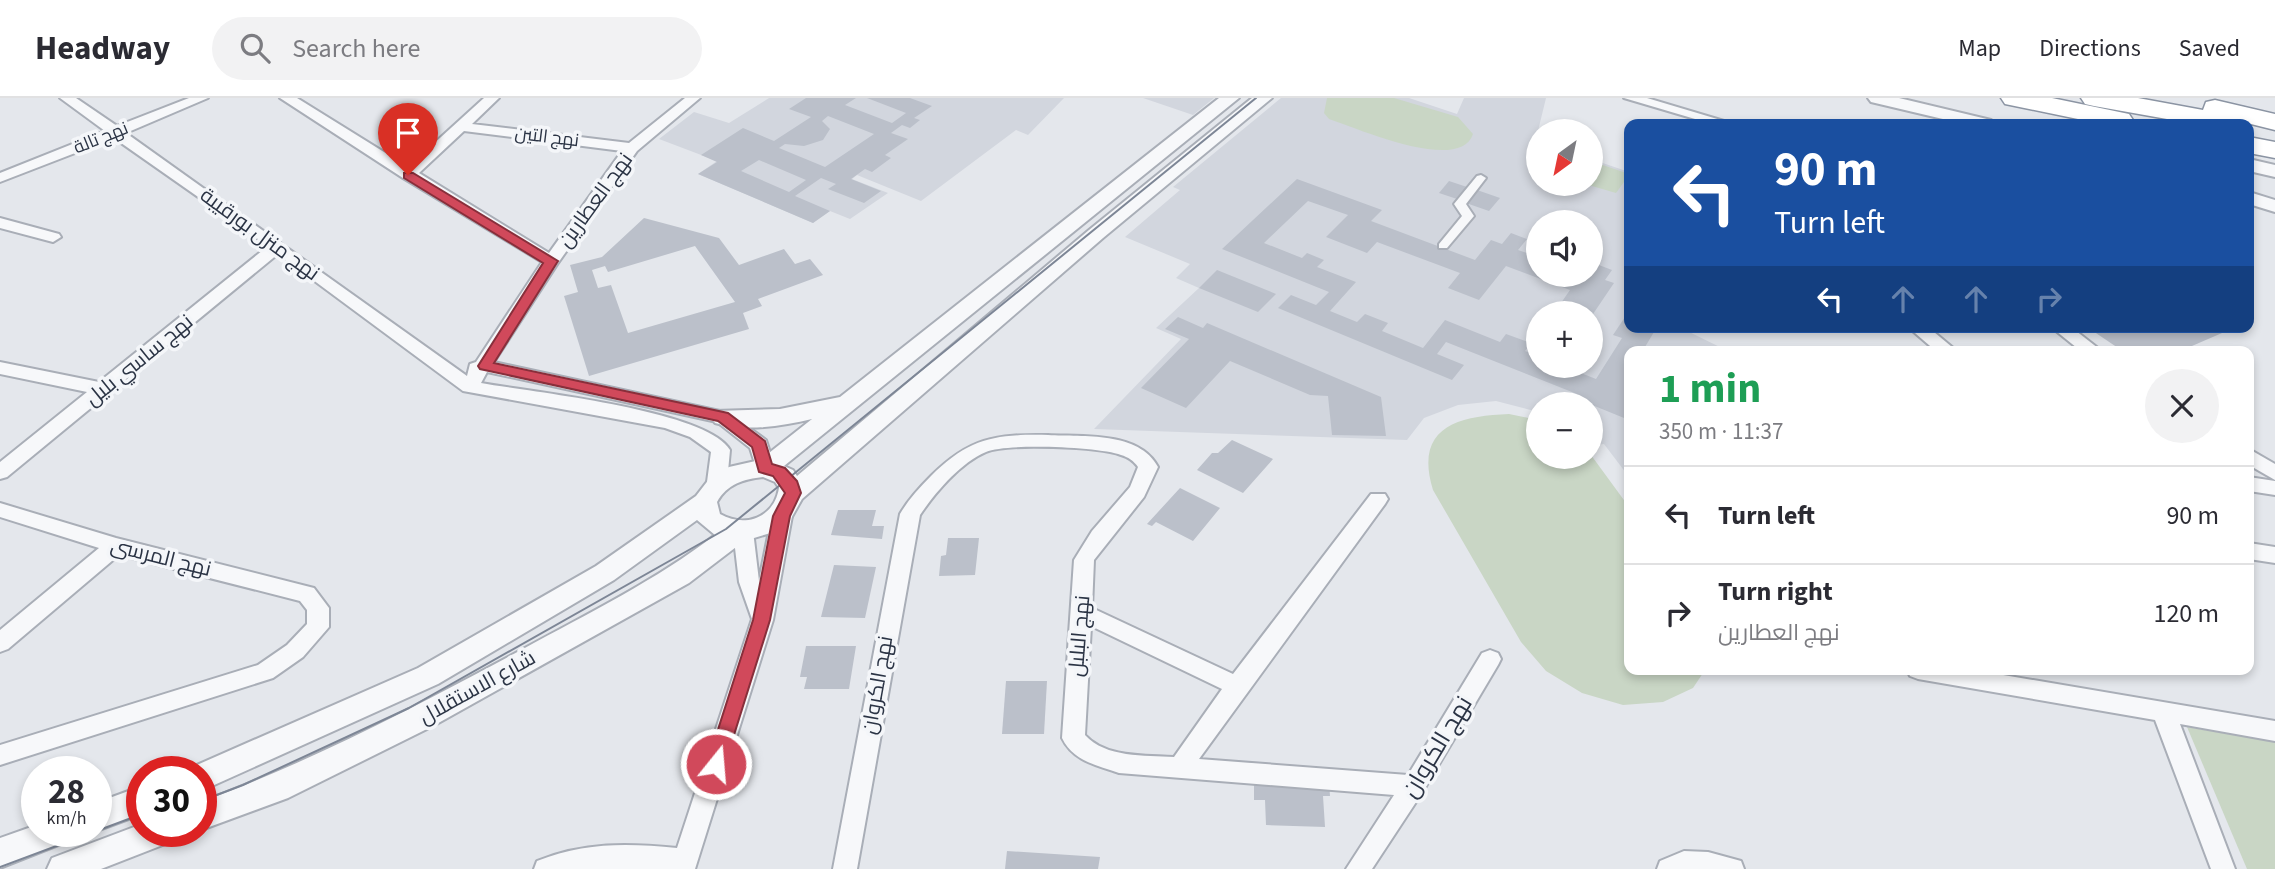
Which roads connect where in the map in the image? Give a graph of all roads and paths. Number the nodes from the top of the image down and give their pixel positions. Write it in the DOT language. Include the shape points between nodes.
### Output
graph roads {
  1 [pos="67,98"];
  2 [pos="201,98"];
  3 [pos="287,98"];
  4 [pos="492,98"];
  5 [pos="693,98"];
  6 [pos="1230,98"];
  7 [pos="1263,98"];
  8 [pos="1631,98"];
  9 [pos="1877,98"];
  10 [pos="2002,98"];
  11 [pos="2014,98"];
  12 [pos="2094,98"];
  13 [pos="2181,98"];
  14 [pos="1709,119"];
  15 [pos="1964,119"];
  16 [pos="2089,119"];
  17 [pos="2118,119"];
  18 [pos="2210,119"];
  19 [pos="2275,122"];
  20 [pos="462,127"];
  21 [pos="2254,127"];
  22 [pos="2275,131"];
  23 [pos="115,132"];
  24 [pos="2254,146"];
  25 [pos="632,148"];
  26 [pos="2275,150"];
  27 [pos="2254,166"];
  28 [pos="2275,171"];
  29 [pos="408,175"];
  30 [pos="0,178"];
  31 [pos="1481,178"];
  32 [pos="2254,200"];
  33 [pos="2275,206"];
  34 [pos="0,223"];
  35 [pos="53,237"];
  36 [pos="278,246"];
  37 [pos="1443,246"];
  38 [pos="551,261"];
  39 [pos="1924,333"];
  40 [pos="2067,333"];
  41 [pos="1941,346"];
  42 [pos="2086,346"];
  43 [pos="485,366"];
  44 [pos="0,368"];
  45 [pos="451,372"];
  46 [pos="469,387"];
  47 [pos="103,389"];
  48 [pos="847,401"];
  49 [pos="723,417"];
  50 [pos="2254,459"];
  51 [pos="765,468"];
  52 [pos="0,472"];
  53 [pos="2275,472"];
  54 [pos="2254,485"];
  55 [pos="2275,488"];
  56 [pos="711,492"];
  57 [pos="793,493"];
  58 [pos="1378,499"];
  59 [pos="917,503"];
  60 [pos="0,510"];
  61 [pos="782,516"];
  62 [pos="740,531"];
  63 [pos="116,546"];
  64 [pos="2254,552"];
  65 [pos="2275,555"];
  66 [pos="1083,614"];
  67 [pos="762,620"];
  68 [pos="0,643"];
  69 [pos="1490,659"];
  70 [pos="1947,675"];
  71 [pos="1237,686"];
  72 [pos="2164,713"];
  73 [pos="2275,731"];
  74 [pos="0,755"];
  75 [pos="1180,767"];
  76 [pos="217,771"];
  77 [pos="1414,786"];
  78 [pos="217,810"];
  79 [pos="21,845"];
  80 [pos="126,845"];
  81 [pos="0,853"];
  82 [pos="685,865"];
  83 [pos="63,869"];
  84 [pos="546,869"];
  85 [pos="845,869"];
  86 [pos="1358,869"];
  87 [pos="1669,869"];
  88 [pos="1732,869"];
  89 [pos="2223,869"];
  1 -- 23 [label="street, نهج منزل بورقيبة"];
  2 -- 23 [label="street, نهج تالة"];
  3 -- 29 [label="street"];
  4 -- 20 [label="street"];
  5 -- 25 [label="street, نهج العطارين"];
  6 -- 48 [label="street"];
  7 -- 57 [label="street"];
  8 -- 14 [label="street"];
  9 -- 15 [label="street"];
  10 -- 16 [label="highway"];
  11 -- 17 [label="highway"];
  12 -- 18 [label="highway"];
  13 -- 19 [label="highway"];
  20 -- 25 [label="street, نهج التين"];
  20 -- 29 [label="street"];
  21 -- 22 [label="highway"];
  23 -- 30 [label="street, نهج تالة"];
  23 -- 36 [label="street, نهج منزل بورقيبة"];
  24 -- 26 [label="highway"];
  25 -- 38 [label="street, نهج العطارين"];
  27 -- 28 [label="street"];
  29 -- 38 [label="street"];
  31 -- 37 [label="street" via="1460,204 1468,216"];
  32 -- 33 [label="street"];
  34 -- 35 [label="street"];
  36 -- 45 [label="street, نهج منزل بورقيبة"];
  36 -- 47 [label="street, نهج ساسي بليل"];
  38 -- 43 [label="street, نهج العطارين"];
  39 -- 41 [label="street"];
  40 -- 42 [label="street"];
  43 -- 45 [label="street"];
  43 -- 46 [label="street, نهج العطارين"];
  43 -- 49 [label="street"];
  44 -- 47 [label="street"];
  45 -- 46 [label="street, نهج منزل بورقيبة"];
  46 -- 56 [label="street" via="667,422 697,432 721,450"];
  47 -- 52 [label="street, نهج ساسي بليل"];
  48 -- 49 [label="street" via="782,419"];
  48 -- 51 [label="street"];
  49 -- 51 [label="street" via="759,445"];
  50 -- 53 [label="street"];
  51 -- 56 [label="street" via="740,470"];
  51 -- 57 [label="street" via="788,478"];
  54 -- 55 [label="street"];
  56 -- 62 [label="street" via="709,519"];
  56 -- 76 [label="street, شارع الاستقلال" via="605,573 428,676"];
  57 -- 61 [label="street"];
  58 -- 71 [label="street"];
  59 -- 66 [label="street, نهج البلبل" via="969,454 995,443 1087,444 1134,452 1145,460 1147,477 1090,545 1084,560"];
  59 -- 85 [label="street, نهج الكروان" via="905,530"];
  60 -- 63 [label="street, نهج المرسى"];
  61 -- 62 [label="street"];
  61 -- 67 [label="street"];
  62 -- 67 [label="street" via="749,582"];
  62 -- 78 [label="street, شارع الاستقلال" via="680,576 423,717 277,788"];
  63 -- 68 [label="street"];
  63 -- 74 [label="street, نهج المرسى" via="307,594 318,608 318,627 265,672"];
  64 -- 65 [label="street"];
  66 -- 71 [label="street"];
  66 -- 75 [label="street, نهج البلبل" via="1073,738 1102,759"];
  67 -- 82 [label="street"];
  69 -- 77 [label="street, نهج الكروان"];
  70 -- 72 [label="street"];
  71 -- 75 [label="street"];
  72 -- 73 [label="street"];
  72 -- 89 [label="street"];
  75 -- 77 [label="street, نهج البلبل"];
  77 -- 86 [label="street, نهج الكروان"];
  79 -- 81 [label="street"];
  80 -- 83 [label="street"];
  82 -- 84 [label="street" via="599,854"];
  87 -- 88 [label="street" via="1682,862"];
}
